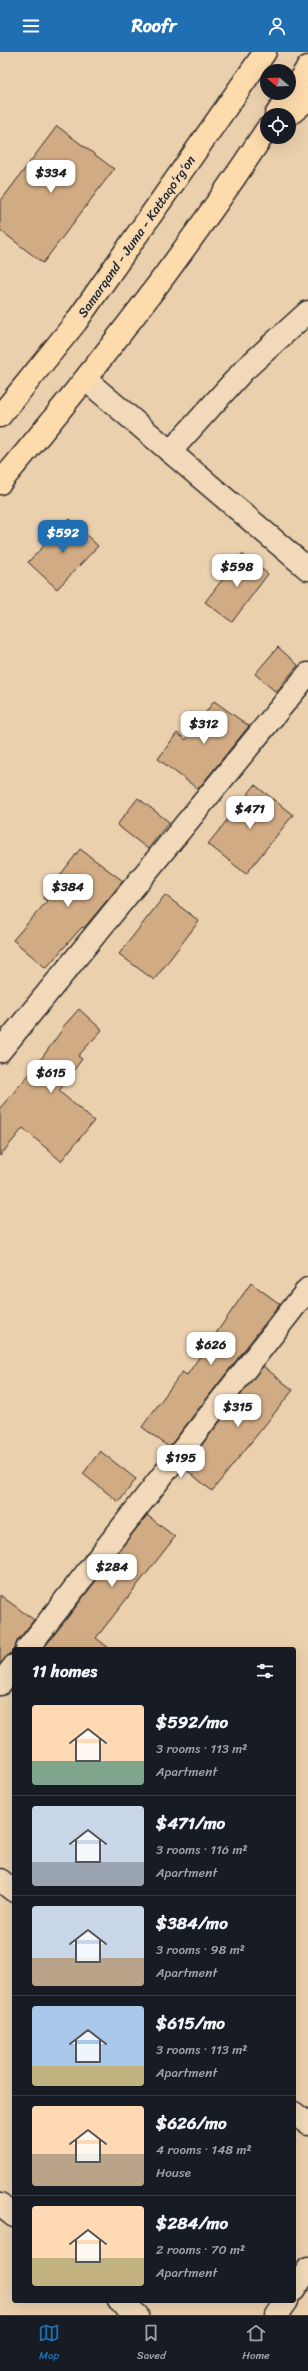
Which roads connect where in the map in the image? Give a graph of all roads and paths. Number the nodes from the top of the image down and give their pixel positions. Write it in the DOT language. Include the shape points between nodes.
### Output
graph roads {
  1 [pos="265,52"];
  2 [pos="308,67"];
  3 [pos="308,99"];
  4 [pos="281,108"];
  5 [pos="296,109"];
  6 [pos="260,141"];
  7 [pos="308,312"];
  8 [pos="86,380"];
  9 [pos="0,416"];
  10 [pos="170,452"];
  11 [pos="0,483"];
  12 [pos="308,569"];
  13 [pos="308,674"];
  14 [pos="0,1051"];
  15 [pos="308,1288"];
  16 [pos="29,1647"];
  17 [pos="12,1669"];
  18 [pos="0,1684"];
  19 [pos="0,1880"];
  20 [pos="12,1889"];
  21 [pos="296,2115"];
  22 [pos="308,2124"];
  23 [pos="0,2205"];
  24 [pos="12,2214"];
  25 [pos="308,2269"];
  26 [pos="296,2287"];
  27 [pos="122,2303"];
  28 [pos="286,2303"];
  29 [pos="137,2315"];
  30 [pos="277,2315"];
  1 -- 9 [label="main road, Samarqand - Juma - Kattaqo‘rg‘on" via="76,322"];
  2 -- 4 [label="main road"];
  3 -- 5 [label="main road"];
  6 -- 8 [label="main road"];
  7 -- 10 [label="street" via="244,370"];
  8 -- 10 [label="street"];
  8 -- 11 [label="main road"];
  10 -- 12 [label="street"];
  13 -- 14 [label="street"];
  15 -- 16 [label="street"];
  17 -- 18 [label="street"];
  19 -- 20 [label="street"];
  21 -- 22 [label="street"];
  23 -- 24 [label="street"];
  25 -- 26 [label="street"];
  27 -- 29 [label="street"];
  28 -- 30 [label="street"];
}
